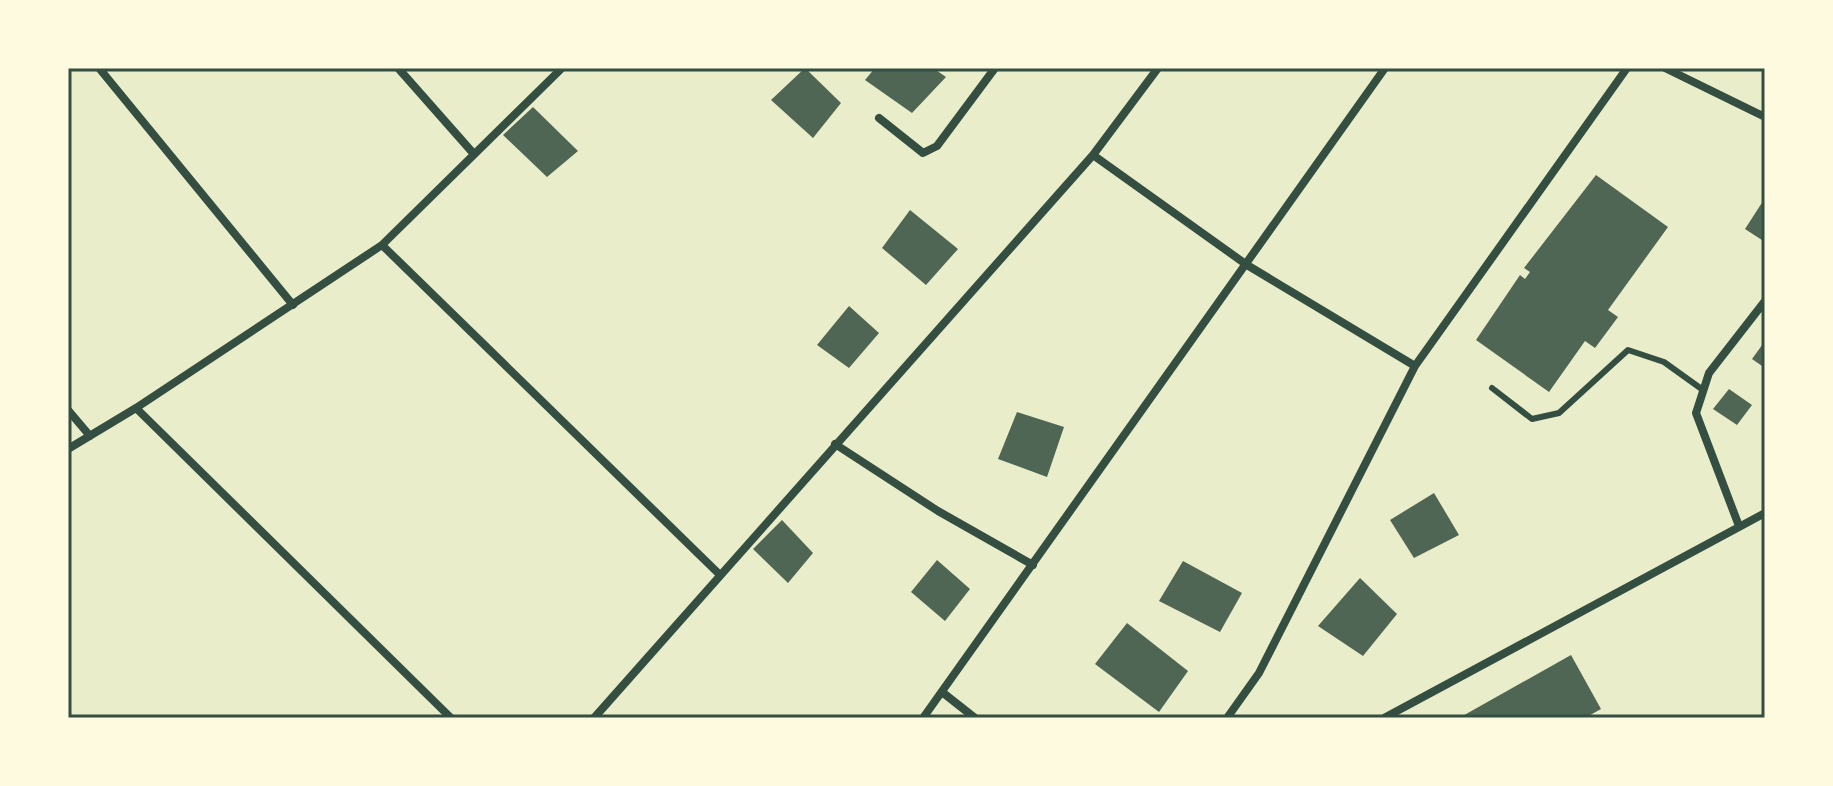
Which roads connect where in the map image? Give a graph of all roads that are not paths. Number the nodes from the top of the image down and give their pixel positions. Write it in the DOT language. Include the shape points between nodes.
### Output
graph roads {
  1 [pos="99,68"];
  2 [pos="398,68"];
  3 [pos="562,68"];
  4 [pos="995,68"];
  5 [pos="1158,68"];
  6 [pos="1385,68"];
  7 [pos="1627,68"];
  8 [pos="1665,68"];
  9 [pos="1765,117"];
  10 [pos="879,118"];
  11 [pos="473,153"];
  12 [pos="1093,155"];
  13 [pos="382,245"];
  14 [pos="1247,265"];
  15 [pos="1765,301"];
  16 [pos="293,305"];
  17 [pos="1415,366"];
  18 [pos="1492,388"];
  19 [pos="1703,390"];
  20 [pos="136,408"];
  21 [pos="68,410"];
  22 [pos="90,436"];
  23 [pos="835,444"];
  24 [pos="68,449"];
  25 [pos="1765,513"];
  26 [pos="1739,526"];
  27 [pos="1033,565"];
  28 [pos="719,574"];
  29 [pos="942,692"];
  30 [pos="451,718"];
  31 [pos="594,718"];
  32 [pos="923,718"];
  33 [pos="975,718"];
  34 [pos="1227,718"];
  35 [pos="1384,718"];
  1 -- 16 [label="street"];
  2 -- 11 [label="street"];
  3 -- 11 [label="street"];
  4 -- 10 [label="street" via="937,146 923,153"];
  5 -- 12 [label="street"];
  6 -- 14 [label="street"];
  7 -- 17 [label="street"];
  8 -- 9 [label="street"];
  11 -- 13 [label="street"];
  12 -- 14 [label="street"];
  12 -- 23 [label="street"];
  13 -- 16 [label="street"];
  13 -- 28 [label="street"];
  14 -- 17 [label="street"];
  14 -- 27 [label="street"];
  15 -- 19 [label="street" via="1709,373"];
  16 -- 20 [label="street"];
  17 -- 34 [label="street" via="1259,673"];
  18 -- 19 [label="lane" via="1532,419 1559,413 1628,350 1664,362"];
  19 -- 26 [label="street" via="1696,413"];
  20 -- 22 [label="street"];
  20 -- 30 [label="street"];
  21 -- 22 [label="street"];
  22 -- 24 [label="street"];
  23 -- 27 [label="street"];
  23 -- 28 [label="street"];
  25 -- 26 [label="street"];
  26 -- 35 [label="street"];
  27 -- 29 [label="street"];
  28 -- 31 [label="street"];
  29 -- 32 [label="street"];
  29 -- 33 [label="street"];
}
